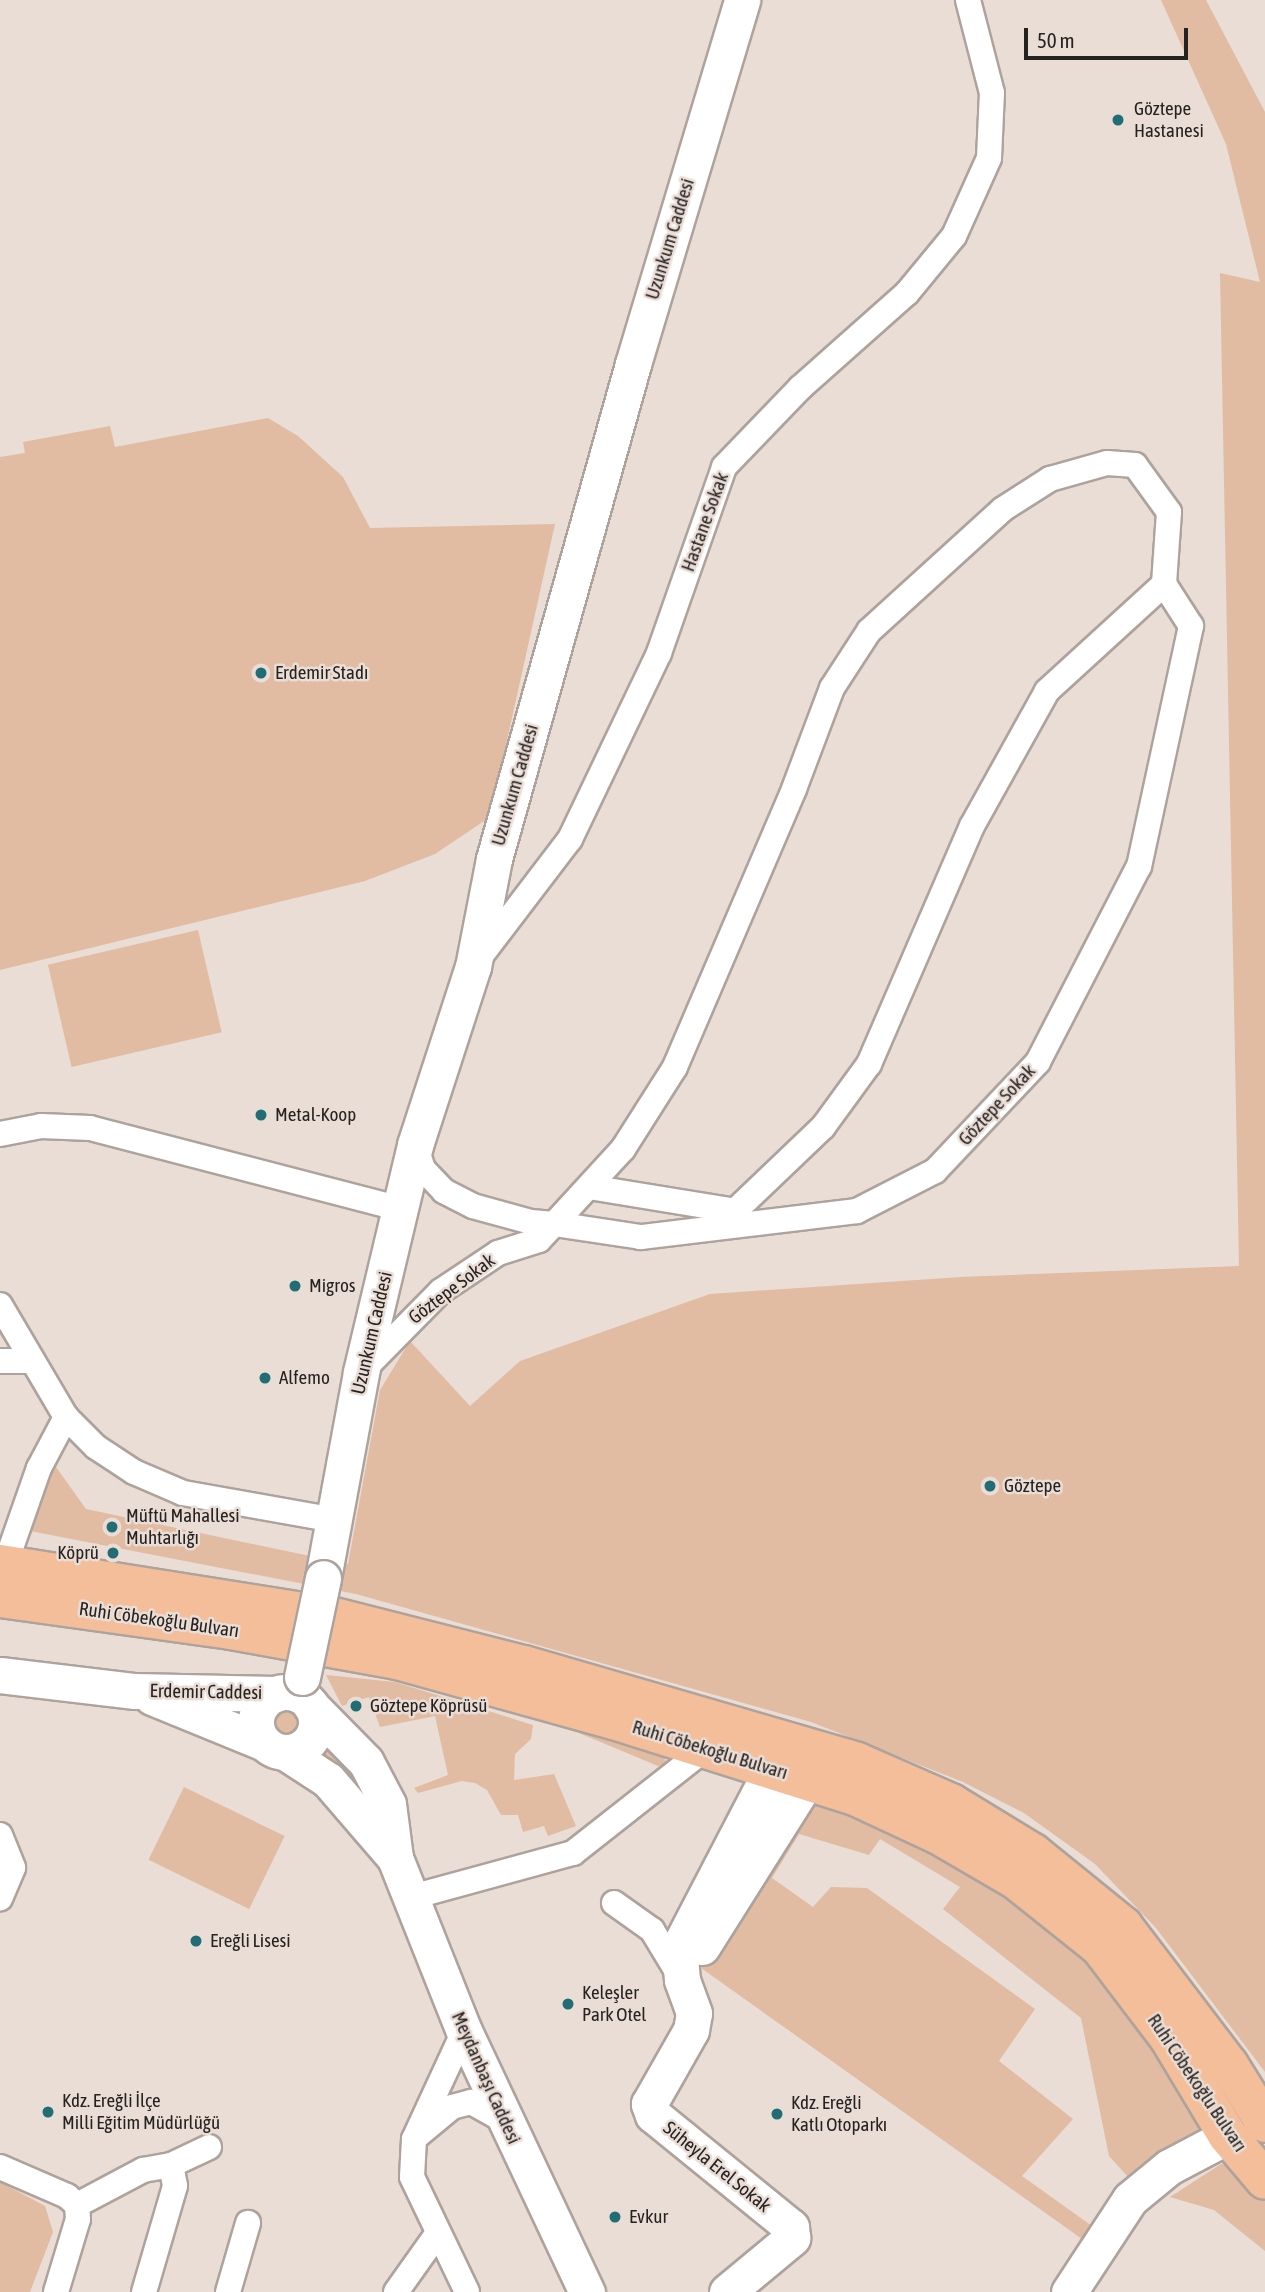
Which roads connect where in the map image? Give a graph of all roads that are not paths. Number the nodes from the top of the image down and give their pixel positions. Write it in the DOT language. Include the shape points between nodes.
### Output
graph roads {
  1 [pos="743,0"];
  2 [pos="968,0"];
  3 [pos="1164,584"];
  4 [pos="473,967"];
  5 [pos="0,1134"];
  6 [pos="415,1145"];
  7 [pos="589,1187"];
  8 [pos="401,1209"];
  9 [pos="554,1224"];
  10 [pos="0,1305"];
  11 [pos="0,1361"];
  12 [pos="31,1361"];
  13 [pos="361,1372"];
  14 [pos="66,1417"];
  15 [pos="334,1520"];
  16 [pos="2,1576"];
  17 [pos="0,1675"];
  18 [pos="135,1691"];
  19 [pos="297,1693"];
  20 [pos="274,1748"];
  21 [pos="705,1749"];
  22 [pos="789,1775"];
  23 [pos="0,1835"];
  24 [pos="395,1858"];
  25 [pos="412,1897"];
  26 [pos="0,1898"];
  27 [pos="614,1903"];
  28 [pos="682,1980"];
  29 [pos="464,2031"];
  30 [pos="505,2121"];
  31 [pos="1264,2122"];
  32 [pos="1228,2136"];
  33 [pos="414,2139"];
  34 [pos="209,2147"];
  35 [pos="171,2165"];
  36 [pos="0,2167"];
  37 [pos="1265,2180"];
  38 [pos="77,2205"];
  39 [pos="248,2223"];
  40 [pos="438,2233"];
  41 [pos="56,2292"];
  42 [pos="144,2292"];
  43 [pos="229,2292"];
  44 [pos="396,2292"];
  45 [pos="467,2292"];
  46 [pos="587,2292"];
  47 [pos="727,2292"];
  48 [pos="1069,2292"];
  1 -- 4 [label="main road, Uzunkum Caddesi" via="633,363 494,859"];
  2 -- 4 [label="street, Hastane Sokak" via="992,93 989,158 954,236 907,293 800,388 724,467 659,653 569,839"];
  3 -- 7 [label="street" via="1047,691 972,827 869,1064 823,1127 735,1211"];
  3 -- 7 [label="street" via="1169,512 1135,465 1107,463 1050,480 1003,509 869,631 832,688 794,789 675,1067 623,1149"];
  3 -- 9 [label="street, Göztepe Sokak" via="1191,626 1139,866 1038,1062 935,1171 857,1211 641,1237"];
  4 -- 6 [label="main road, Uzunkum Caddesi"];
  5 -- 8 [label="street" via="41,1126 90,1128"];
  6 -- 8 [label="main road, Uzunkum Caddesi"];
  6 -- 9 [label="street, Göztepe Sokak" via="423,1169 444,1191 473,1206"];
  7 -- 9 [label="street"];
  8 -- 13 [label="main road, Uzunkum Caddesi"];
  9 -- 13 [label="street, Göztepe Sokak" via="539,1240 498,1253 442,1292"];
  10 -- 12 [label="street"];
  11 -- 12 [label="street"];
  12 -- 14 [label="street"];
  13 -- 15 [label="main road, Uzunkum Caddesi"];
  14 -- 15 [label="street" via="96,1447 134,1472 183,1493"];
  14 -- 16 [label="street" via="39,1468"];
  15 -- 19 [label="main road, Uzunkum Caddesi, bridge"];
  16 -- 21 [label="main road, Ruhi Cöbekoğlu Bulvarı" via="231,1630 397,1660"];
  16 -- 31 [label="main road, Ruhi Cöbekoğlu Bulvarı" via="342,1619 524,1665 857,1762 951,1803 1033,1853 1123,1926 1229,2065"];
  17 -- 18 [label="main road, Erdemir Caddesi"];
  18 -- 19 [label="main road, Erdemir Caddesi"];
  18 -- 20 [label="main road, Erdemir Caddesi"];
  19 -- 20 [label="main road" via="257,1715 258,1735"];
  19 -- 20 [label="main road" via="314,1733 302,1747"];
  19 -- 24 [label="main road, Meydanbaşı Caddesi" via="372,1773 388,1804"];
  20 -- 24 [label="main road, Meydanbaşı Caddesi" via="328,1780"];
  21 -- 22 [label="main road, Ruhi Cöbekoğlu Bulvarı"];
  21 -- 25 [label="street" via="573,1853"];
  22 -- 28 [label="main road, Süheyla Erel Sokak" via="679,1947"];
  22 -- 32 [label="main road, Ruhi Cöbekoğlu Bulvarı" via="855,1796 972,1854 1016,1880 1100,1947 1169,2038"];
  23 -- 26 [label="street" via="13,1868"];
  24 -- 25 [label="main road, Meydanbaşı Caddesi"];
  25 -- 29 [label="main road, Meydanbaşı Caddesi"];
  27 -- 28 [label="street" via="652,1930"];
  28 -- 47 [label="main road, Süheyla Erel Sokak" via="694,2013 691,2030 649,2110 793,2232"];
  29 -- 30 [label="main road, Meydanbaşı Caddesi"];
  29 -- 33 [label="street"];
  30 -- 33 [label="street" via="471,2102 452,2107"];
  30 -- 46 [label="main road, Meydanbaşı Caddesi"];
  31 -- 32 [label="main road"];
  32 -- 37 [label="main road, Ruhi Cöbekoğlu Bulvarı"];
  32 -- 48 [label="main road" via="1143,2186"];
  33 -- 40 [label="street" via="412,2176"];
  34 -- 35 [label="street"];
  35 -- 38 [label="street" via="143,2170"];
  35 -- 42 [label="street" via="175,2186"];
  36 -- 38 [label="street" via="67,2196"];
  38 -- 41 [label="street" via="78,2219"];
  39 -- 43 [label="street"];
  40 -- 44 [label="street"];
  40 -- 45 [label="street"];
}
